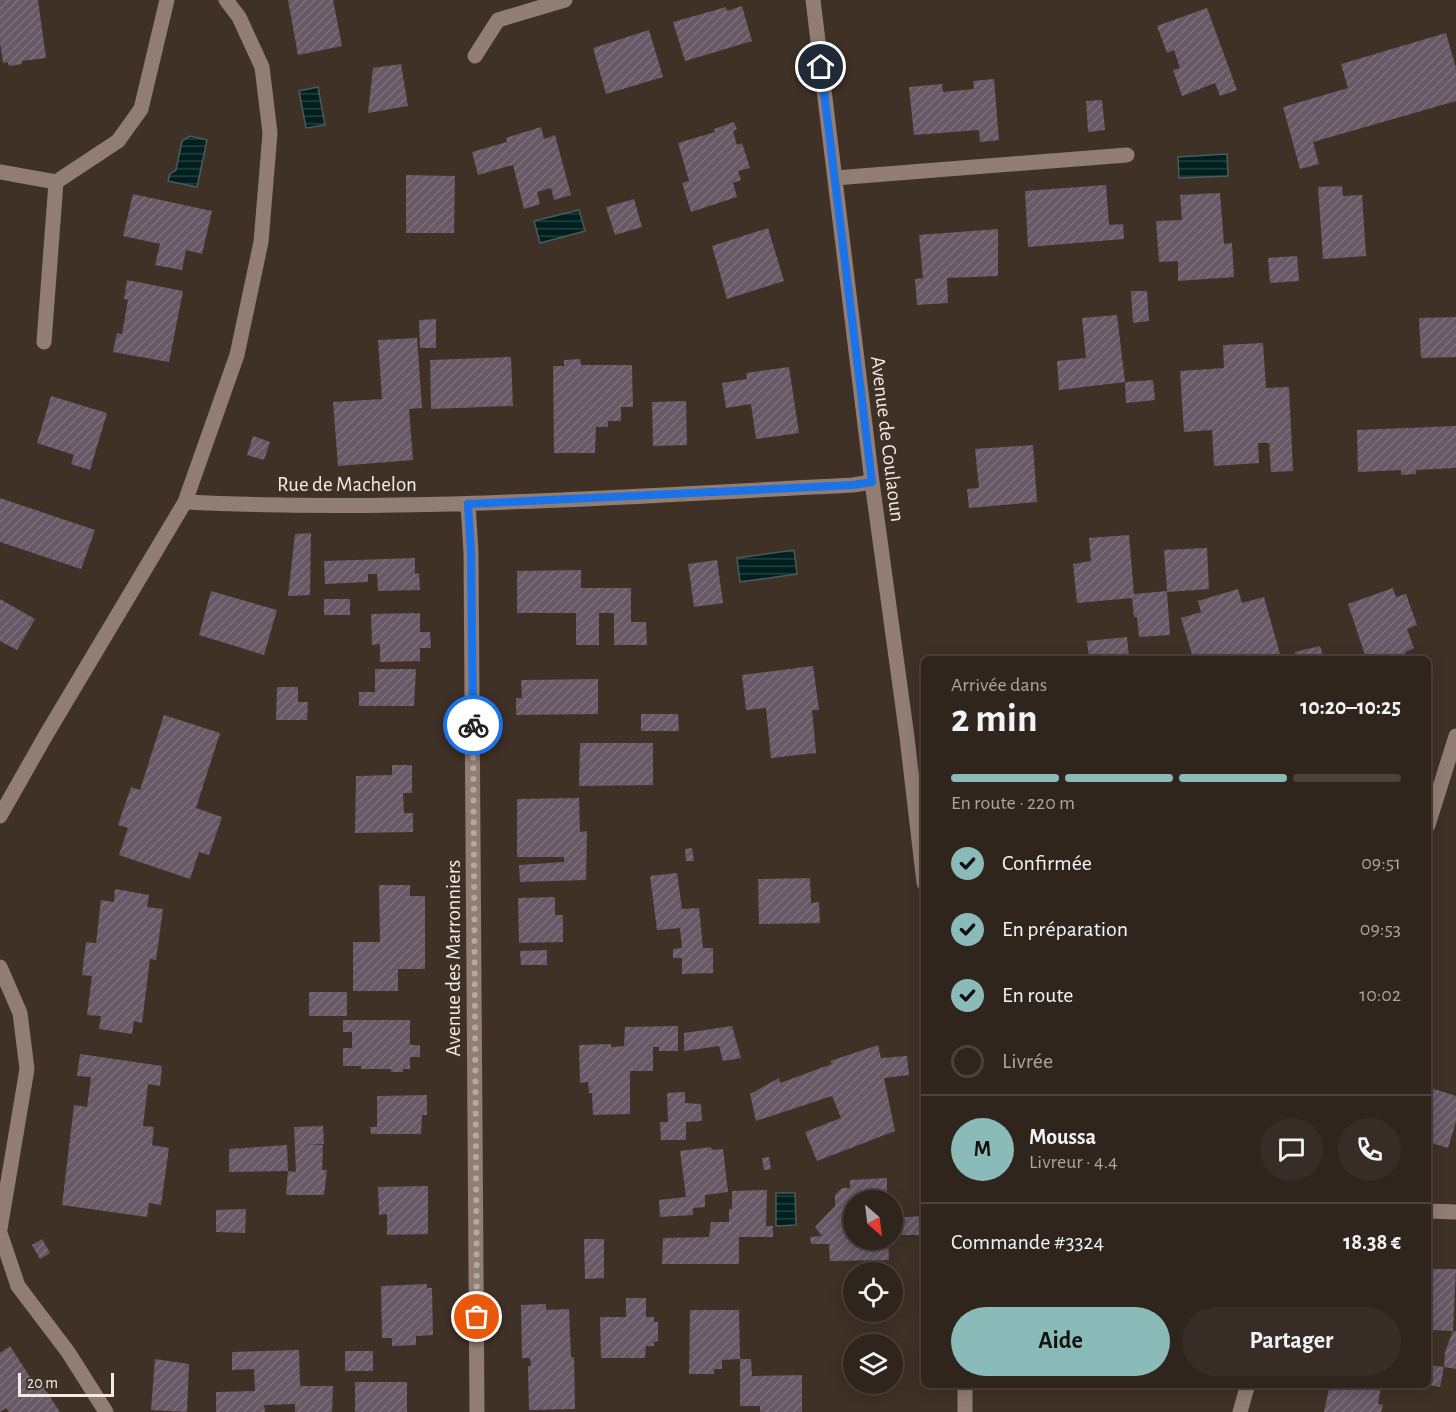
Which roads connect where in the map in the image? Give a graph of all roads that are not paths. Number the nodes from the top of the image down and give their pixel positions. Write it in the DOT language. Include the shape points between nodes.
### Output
graph roads {
  1 [pos="167,0"];
  2 [pos="226,0"];
  3 [pos="566,0"];
  4 [pos="813,0"];
  5 [pos="475,56"];
  6 [pos="1127,155"];
  7 [pos="0,172"];
  8 [pos="835,178"];
  9 [pos="56,182"];
  10 [pos="44,342"];
  11 [pos="872,482"];
  12 [pos="185,502"];
  13 [pos="468,504"];
  14 [pos="1456,736"];
  15 [pos="1431,815"];
  16 [pos="0,816"];
  17 [pos="921,858"];
  18 [pos="0,967"];
  19 [pos="1431,1211"];
  20 [pos="1456,1212"];
  21 [pos="0,1231"];
  22 [pos="965,1388"];
  23 [pos="1247,1388"];
  24 [pos="106,1412"];
  25 [pos="477,1412"];
  26 [pos="965,1412"];
  27 [pos="1240,1412"];
  1 -- 9 [label="street" via="141,109 118,141"];
  2 -- 12 [label="street" via="239,16 262,68 270,133 261,242 237,355"];
  3 -- 5 [label="street" via="498,20"];
  4 -- 8 [label="street, Avenue de Coulaoun"];
  6 -- 8 [label="street"];
  7 -- 9 [label="street"];
  8 -- 11 [label="street, Avenue de Coulaoun"];
  9 -- 10 [label="street"];
  11 -- 13 [label="street, Rue de Machelon"];
  11 -- 17 [label="street, Avenue de Coulaoun"];
  12 -- 13 [label="street, Rue de Machelon" via="251,506"];
  12 -- 16 [label="street"];
  13 -- 25 [label="street, Avenue des Marronniers"];
  14 -- 15 [label="street"];
  18 -- 21 [label="street" via="20,1013 27,1069"];
  19 -- 20 [label="street"];
  21 -- 24 [label="street" via="18,1286 68,1352"];
  22 -- 26 [label="street"];
  23 -- 27 [label="street"];
}
